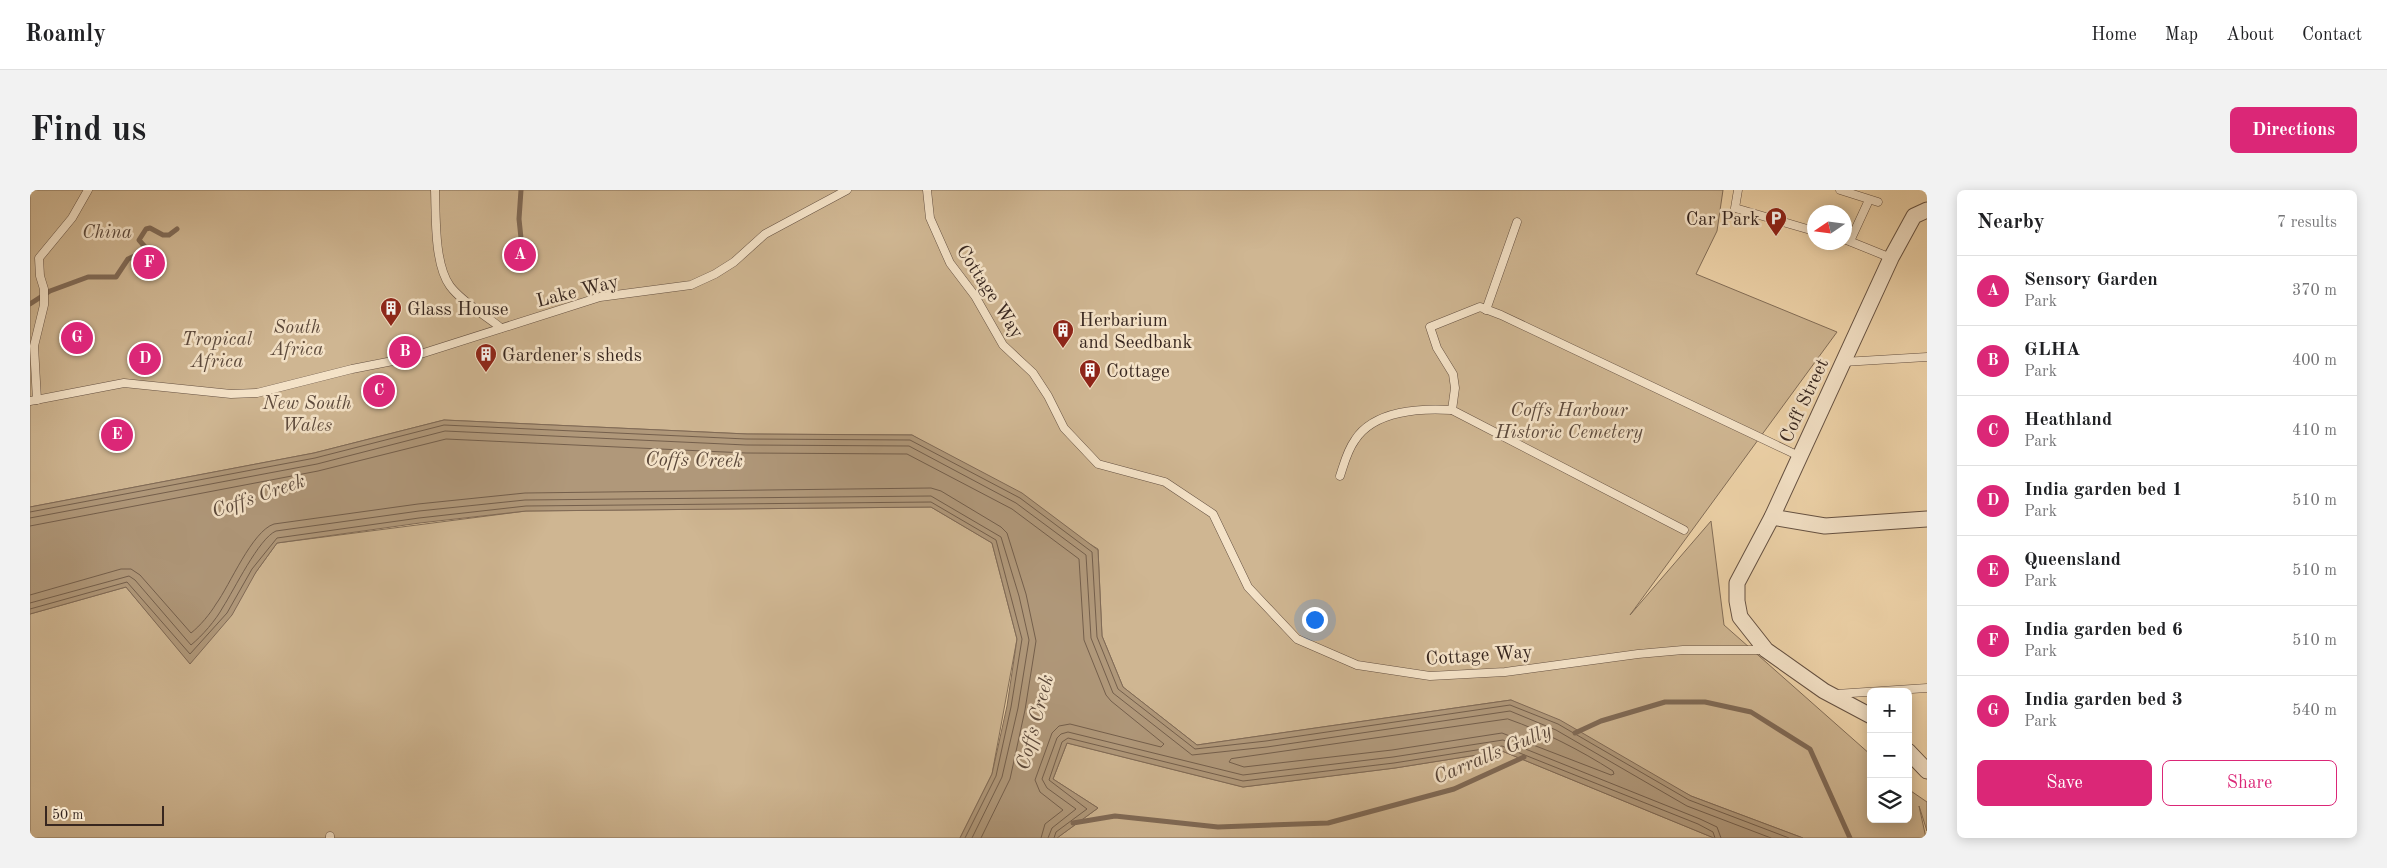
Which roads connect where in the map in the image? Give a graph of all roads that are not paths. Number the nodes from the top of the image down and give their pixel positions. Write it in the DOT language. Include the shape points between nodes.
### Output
graph roads {
  1 [pos="88,190"];
  2 [pos="435,190"];
  3 [pos="847,190"];
  4 [pos="927,190"];
  5 [pos="1738,190"];
  6 [pos="1840,190"];
  7 [pos="1869,200"];
  8 [pos="1878,202"];
  9 [pos="1927,210"];
  10 [pos="1518,222"];
  11 [pos="1807,229"];
  12 [pos="1852,231"];
  13 [pos="1852,242"];
  14 [pos="1891,258"];
  15 [pos="1486,310"];
  16 [pos="501,328"];
  17 [pos="1927,357"];
  18 [pos="1843,362"];
  19 [pos="34,400"];
  20 [pos="1452,410"];
  21 [pos="1799,456"];
  22 [pos="1340,476"];
  23 [pos="1772,517"];
  24 [pos="1927,519"];
  25 [pos="1684,530"];
  26 [pos="1766,650"];
  27 [pos="1927,688"];
  28 [pos="1831,694"];
  29 [pos="1867,714"];
  30 [pos="1912,755"];
  31 [pos="1927,771"];
  1 -- 19 [label="lane" via="72,218 40,258 44,297 34,346"];
  2 -- 16 [label="lane" via="439,252 446,278 454,290"];
  3 -- 16 [label="lane, Lake Way" via="765,234 734,262 691,285 600,297"];
  4 -- 26 [label="lane, Cottage Way" via="930,218 950,263 975,296 1003,345 1033,372 1064,428 1098,464 1164,482 1213,514 1248,587 1297,639 1357,665 1430,676 1504,672 1683,650"];
  5 -- 11 [label="lane" via="1735,208"];
  6 -- 7 [label="lane"];
  7 -- 8 [label="lane"];
  7 -- 12 [label="lane"];
  9 -- 14 [label="street, Coff Street" via="1914,216"];
  10 -- 15 [label="lane"];
  13 -- 14 [label="lane"];
  14 -- 18 [label="street, Coff Street"];
  15 -- 20 [label="lane" via="1480,307 1430,327 1437,348 1453,374"];
  15 -- 21 [label="lane"];
  16 -- 19 [label="lane, Lake Way" via="408,358 257,393 231,394 124,384"];
  17 -- 18 [label="lane"];
  18 -- 21 [label="street, Coff Street"];
  20 -- 22 [label="lane" via="1399,412 1375,423 1356,438"];
  20 -- 25 [label="lane"];
  21 -- 23 [label="street, Coff Street"];
  23 -- 24 [label="street" via="1825,526"];
  23 -- 26 [label="street, Coff Street" via="1737,583 1736,601 1740,617"];
  26 -- 28 [label="street"];
  27 -- 28 [label="lane"];
  28 -- 29 [label="street"];
  30 -- 31 [label="street"];
}
